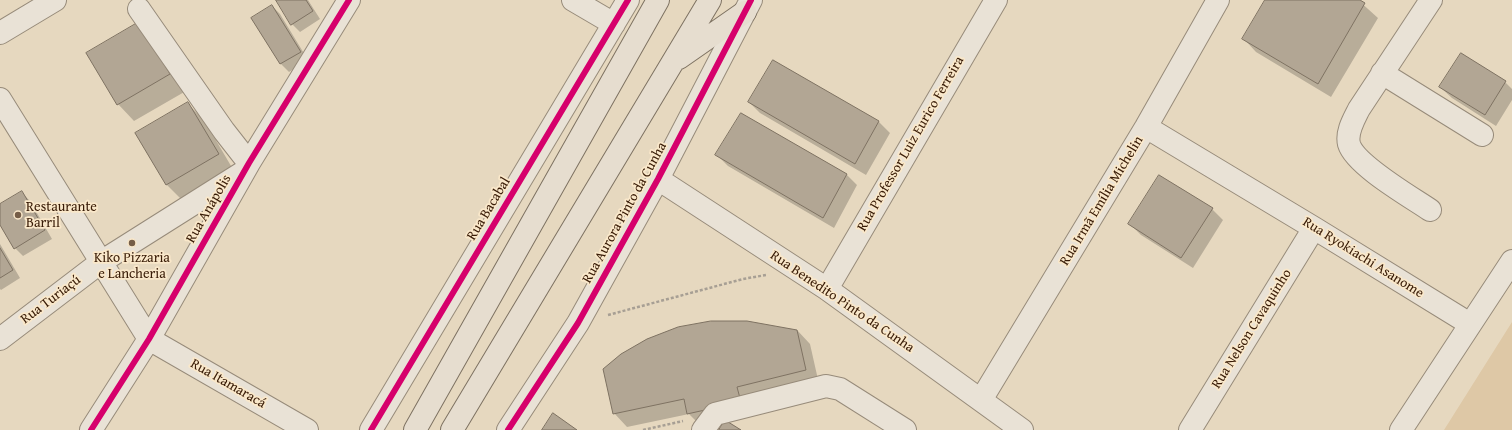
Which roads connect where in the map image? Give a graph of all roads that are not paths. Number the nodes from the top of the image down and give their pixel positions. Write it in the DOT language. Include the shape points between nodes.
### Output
graph roads {
  1 [pos="55,0"];
  2 [pos="349,0"];
  3 [pos="573,0"];
  4 [pos="628,0"];
  5 [pos="658,0"];
  6 [pos="710,0"];
  7 [pos="996,0"];
  8 [pos="1218,0"];
  9 [pos="1431,0"];
  10 [pos="748,6"];
  11 [pos="139,9"];
  12 [pos="614,24"];
  13 [pos="0,33"];
  14 [pos="672,63"];
  15 [pos="1382,73"];
  16 [pos="0,99"];
  17 [pos="1146,127"];
  18 [pos="1482,135"];
  19 [pos="246,167"];
  20 [pos="658,179"];
  21 [pos="1430,210"];
  22 [pos="1314,228"];
  23 [pos="1512,261"];
  24 [pos="101,262"];
  25 [pos="827,289"];
  26 [pos="1470,324"];
  27 [pos="0,339"];
  28 [pos="149,339"];
  29 [pos="981,400"];
  30 [pos="709,422"];
  31 [pos="91,430"];
  32 [pos="307,430"];
  33 [pos="371,430"];
  34 [pos="416,430"];
  35 [pos="452,430"];
  36 [pos="508,430"];
  37 [pos="905,430"];
  38 [pos="1022,430"];
  39 [pos="1190,430"];
  40 [pos="1401,430"];
  1 -- 13 [label="street"];
  2 -- 19 [label="street, Rua Anápolis"];
  3 -- 12 [label="street"];
  4 -- 12 [label="street, Rua Bacabal"];
  5 -- 34 [label="main road"];
  6 -- 14 [label="main road"];
  7 -- 25 [label="street, Rua Professor Luiz Eurico Ferreira"];
  8 -- 17 [label="street, Rua Irmã Emília Michelin"];
  9 -- 15 [label="street"];
  10 -- 14 [label="main road"];
  10 -- 20 [label="street, Rua Aurora Pinto da Cunha"];
  11 -- 19 [label="street"];
  12 -- 33 [label="street, Rua Bacabal"];
  14 -- 35 [label="main road"];
  15 -- 18 [label="street"];
  15 -- 21 [label="street" via="1359,109 1350,129 1349,144 1355,156 1372,170"];
  16 -- 24 [label="street"];
  17 -- 22 [label="street, Rua Ryokiachi Asanome"];
  17 -- 29 [label="street, Rua Irmã Emília Michelin"];
  19 -- 24 [label="street, Rua Turiaçú"];
  19 -- 28 [label="street, Rua Anápolis"];
  20 -- 25 [label="street, Rua Benedito Pinto da Cunha"];
  20 -- 36 [label="street, Rua Aurora Pinto da Cunha" via="578,323"];
  22 -- 26 [label="street, Rua Ryokiachi Asanome"];
  22 -- 39 [label="street, Rua Nelson Cavaquinho"];
  23 -- 26 [label="street"];
  24 -- 27 [label="street, Rua Turiaçú"];
  24 -- 28 [label="street"];
  25 -- 29 [label="street, Rua Benedito Pinto da Cunha"];
  26 -- 40 [label="street"];
  28 -- 31 [label="street, Rua Anápolis"];
  28 -- 32 [label="street, Rua Itamaracá"];
  29 -- 38 [label="street, Rua Benedito Pinto da Cunha"];
  30 -- 37 [label="street" via="826,386 840,389"];
}
